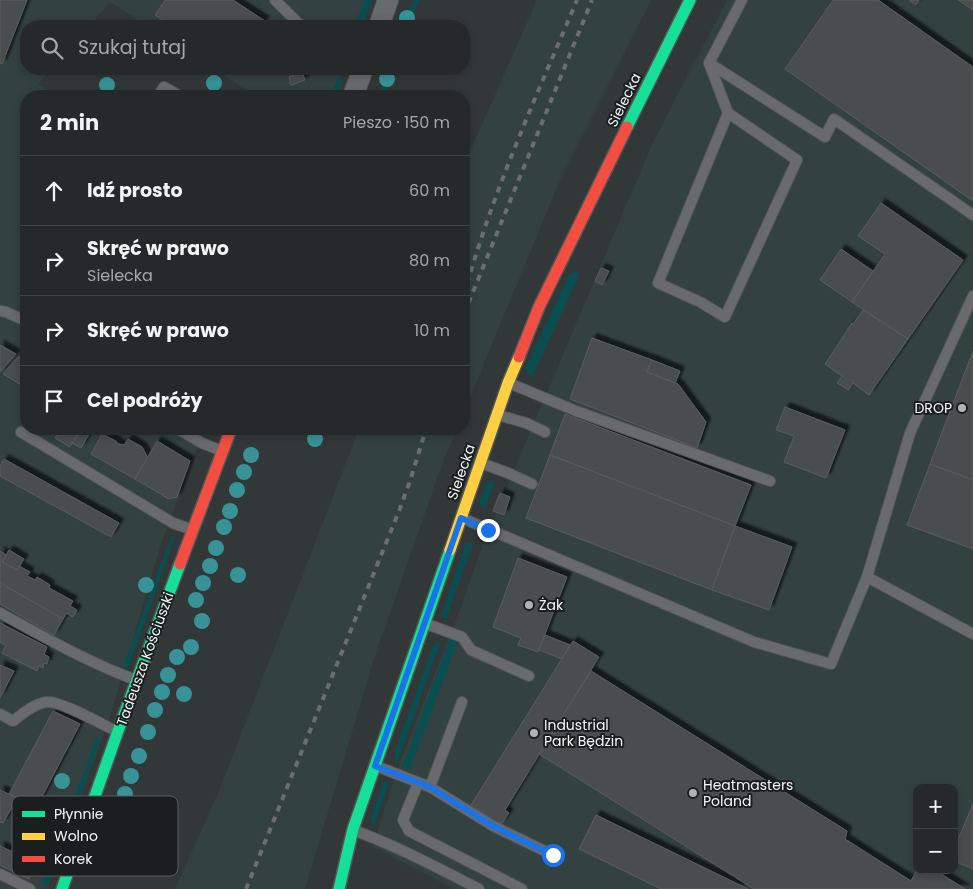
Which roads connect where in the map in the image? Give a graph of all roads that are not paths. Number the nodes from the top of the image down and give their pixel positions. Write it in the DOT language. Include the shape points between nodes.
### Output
graph roads {
  1 [pos="276,0"];
  2 [pos="388,0"];
  3 [pos="690,0"];
  4 [pos="742,0"];
  5 [pos="295,20"];
  6 [pos="381,20"];
  7 [pos="709,63"];
  8 [pos="358,75"];
  9 [pos="354,90"];
  10 [pos="728,113"];
  11 [pos="973,215"];
  12 [pos="973,296"];
  13 [pos="0,311"];
  14 [pos="20,318"];
  15 [pos="508,383"];
  16 [pos="497,414"];
  17 [pos="545,432"];
  18 [pos="26,435"];
  19 [pos="188,435"];
  20 [pos="229,435"];
  21 [pos="223,451"];
  22 [pos="480,462"];
  23 [pos="770,481"];
  24 [pos="532,484"];
  25 [pos="461,518"];
  26 [pos="194,530"];
  27 [pos="867,577"];
  28 [pos="0,612"];
  29 [pos="424,623"];
  30 [pos="973,634"];
  31 [pos="529,676"];
  32 [pos="137,681"];
  33 [pos="462,702"];
  34 [pos="0,714"];
  35 [pos="118,731"];
  36 [pos="375,766"];
  37 [pos="418,783"];
  38 [pos="430,787"];
  39 [pos="95,796"];
  40 [pos="352,829"];
  41 [pos="553,855"];
  42 [pos="0,874"];
  43 [pos="67,876"];
  44 [pos="30,889"];
  45 [pos="62,889"];
  46 [pos="339,889"];
  47 [pos="480,889"];
  48 [pos="522,889"];
  1 -- 5 [label="lane"];
  2 -- 6 [label="street"];
  3 -- 15 [label="street, Sielecka" via="539,307"];
  4 -- 7 [label="lane"];
  7 -- 10 [label="lane"];
  7 -- 11 [label="lane" via="825,137 834,119"];
  8 -- 9 [label="street"];
  10 -- 10 [label="lane" via="658,283 725,317 797,160"];
  12 -- 27 [label="lane" via="910,433"];
  13 -- 14 [label="lane"];
  15 -- 16 [label="street, Sielecka"];
  15 -- 23 [label="lane"];
  16 -- 17 [label="lane"];
  16 -- 22 [label="street, Sielecka"];
  18 -- 26 [label="lane" via="173,522"];
  19 -- 21 [label="lane"];
  20 -- 21 [label="street, Tadeusza Kościuszki"];
  21 -- 26 [label="street, Tadeusza Kościuszki"];
  22 -- 24 [label="lane"];
  22 -- 25 [label="street, Sielecka"];
  25 -- 27 [label="lane" via="754,642 831,664"];
  25 -- 29 [label="street, Sielecka"];
  26 -- 32 [label="street, Tadeusza Kościuszki"];
  27 -- 30 [label="lane"];
  28 -- 32 [label="lane"];
  29 -- 31 [label="lane" via="462,637 471,650"];
  29 -- 36 [label="street, Sielecka"];
  32 -- 35 [label="street, Tadeusza Kościuszki"];
  33 -- 38 [label="lane"];
  34 -- 35 [label="lane" via="13,721 27,710 47,702 59,704"];
  35 -- 39 [label="street, Tadeusza Kościuszki"];
  36 -- 37 [label="lane"];
  36 -- 40 [label="street, Sielecka"];
  37 -- 38 [label="lane"];
  37 -- 48 [label="lane" via="403,820 408,831"];
  38 -- 41 [label="lane" via="493,826"];
  40 -- 46 [label="street, Sielecka"];
  40 -- 47 [label="lane"];
  42 -- 44 [label="lane"];
  43 -- 45 [label="street, Tadeusza Kościuszki"];
}
